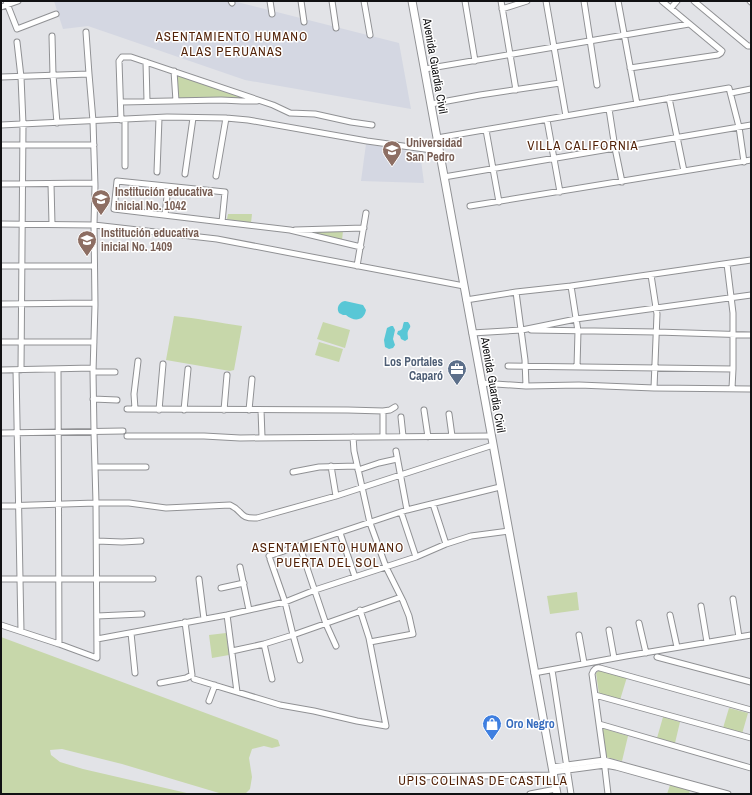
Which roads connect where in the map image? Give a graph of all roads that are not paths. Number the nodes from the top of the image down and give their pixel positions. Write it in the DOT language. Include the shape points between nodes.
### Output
graph roads {
  1 [pos="18,1"];
  2 [pos="270,1"];
  3 [pos="300,1"];
  4 [pos="332,1"];
  5 [pos="364,1"];
  6 [pos="412,1"];
  7 [pos="465,1"];
  8 [pos="501,1"];
  9 [pos="527,1"];
  10 [pos="546,1"];
  11 [pos="584,1"];
  12 [pos="618,1"];
  13 [pos="662,1"];
  14 [pos="677,1"];
  15 [pos="694,1"];
  16 [pos="7,3"];
  17 [pos="1,6"];
  18 [pos="671,8"];
  19 [pos="502,9"];
  20 [pos="56,14"];
  21 [pos="272,14"];
  22 [pos="304,22"];
  23 [pos="689,24"];
  24 [pos="336,28"];
  25 [pos="86,32"];
  26 [pos="370,35"];
  27 [pos="625,35"];
  28 [pos="52,36"];
  29 [pos="591,41"];
  30 [pos="17,42"];
  31 [pos="751,46"];
  32 [pos="554,47"];
  33 [pos="510,55"];
  34 [pos="475,61"];
  35 [pos="146,62"];
  36 [pos="630,68"];
  37 [pos="425,69"];
  38 [pos="174,71"];
  39 [pos="89,74"];
  40 [pos="54,75"];
  41 [pos="21,76"];
  42 [pos="1,77"];
  43 [pos="560,83"];
  44 [pos="597,84"];
  45 [pos="750,88"];
  46 [pos="516,90"];
  47 [pos="731,93"];
  48 [pos="669,98"];
  49 [pos="260,100"];
  50 [pos="147,101"];
  51 [pos="176,101"];
  52 [pos="120,102"];
  53 [pos="431,104"];
  54 [pos="637,104"];
  55 [pos="609,109"];
  56 [pos="566,116"];
  57 [pos="160,118"];
  58 [pos="193,118"];
  59 [pos="226,118"];
  60 [pos="123,120"];
  61 [pos="547,120"];
  62 [pos="93,121"];
  63 [pos="57,123"];
  64 [pos="23,124"];
  65 [pos="1,125"];
  66 [pos="372,125"];
  67 [pos="751,125"];
  68 [pos="739,127"];
  69 [pos="486,130"];
  70 [pos="677,137"];
  71 [pos="437,138"];
  72 [pos="22,145"];
  73 [pos="94,145"];
  74 [pos="1,146"];
  75 [pos="615,148"];
  76 [pos="439,151"];
  77 [pos="554,158"];
  78 [pos="751,160"];
  79 [pos="744,162"];
  80 [pos="125,166"];
  81 [pos="493,168"];
  82 [pos="684,171"];
  83 [pos="157,172"];
  84 [pos="185,174"];
  85 [pos="216,176"];
  86 [pos="444,176"];
  87 [pos="622,182"];
  88 [pos="94,183"];
  89 [pos="1,184"];
  90 [pos="22,184"];
  91 [pos="51,184"];
  92 [pos="168,187"];
  93 [pos="560,192"];
  94 [pos="499,202"];
  95 [pos="470,206"];
  96 [pos="366,213"];
  97 [pos="165,215"];
  98 [pos="222,222"];
  99 [pos="1,224"];
  100 [pos="23,224"];
  101 [pos="52,224"];
  102 [pos="94,225"];
  103 [pos="364,228"];
  104 [pos="290,230"];
  105 [pos="361,247"];
  106 [pos="751,260"];
  107 [pos="727,264"];
  108 [pos="1,266"];
  109 [pos="22,266"];
  110 [pos="94,266"];
  111 [pos="357,266"];
  112 [pos="651,275"];
  113 [pos="464,286"];
  114 [pos="571,286"];
  115 [pos="516,292"];
  116 [pos="751,295"];
  117 [pos="732,297"];
  118 [pos="466,300"];
  119 [pos="94,303"];
  120 [pos="1,304"];
  121 [pos="22,304"];
  122 [pos="656,308"];
  123 [pos="576,319"];
  124 [pos="522,330"];
  125 [pos="578,331"];
  126 [pos="656,332"];
  127 [pos="472,333"];
  128 [pos="733,334"];
  129 [pos="751,335"];
  130 [pos="21,341"];
  131 [pos="1,342"];
  132 [pos="94,342"];
  133 [pos="138,361"];
  134 [pos="163,364"];
  135 [pos="508,366"];
  136 [pos="526,366"];
  137 [pos="578,367"];
  138 [pos="655,367"];
  139 [pos="58,369"];
  140 [pos="188,369"];
  141 [pos="733,369"];
  142 [pos="1,370"];
  143 [pos="19,370"];
  144 [pos="93,370"];
  145 [pos="115,372"];
  146 [pos="227,375"];
  147 [pos="252,379"];
  148 [pos="482,383"];
  149 [pos="526,386"];
  150 [pos="654,388"];
  151 [pos="732,388"];
  152 [pos="751,388"];
  153 [pos="93,399"];
  154 [pos="117,400"];
  155 [pos="395,407"];
  156 [pos="127,409"];
  157 [pos="135,409"];
  158 [pos="159,410"];
  159 [pos="184,410"];
  160 [pos="224,410"];
  161 [pos="249,410"];
  162 [pos="260,410"];
  163 [pos="424,410"];
  164 [pos="383,411"];
  165 [pos="449,414"];
  166 [pos="401,417"];
  167 [pos="123,431"];
  168 [pos="58,432"];
  169 [pos="94,432"];
  170 [pos="1,433"];
  171 [pos="17,433"];
  172 [pos="127,436"];
  173 [pos="383,436"];
  174 [pos="403,436"];
  175 [pos="452,436"];
  176 [pos="491,436"];
  177 [pos="262,437"];
  178 [pos="353,437"];
  179 [pos="428,437"];
  180 [pos="493,445"];
  181 [pos="396,451"];
  182 [pos="397,459"];
  183 [pos="331,466"];
  184 [pos="95,467"];
  185 [pos="146,468"];
  186 [pos="358,468"];
  187 [pos="293,472"];
  188 [pos="400,476"];
  189 [pos="500,487"];
  190 [pos="362,488"];
  191 [pos="336,496"];
  192 [pos="96,503"];
  193 [pos="58,504"];
  194 [pos="433,504"];
  195 [pos="1,506"];
  196 [pos="18,506"];
  197 [pos="407,510"];
  198 [pos="401,512"];
  199 [pos="370,523"];
  200 [pos="509,531"];
  201 [pos="340,533"];
  202 [pos="97,541"];
  203 [pos="141,541"];
  204 [pos="446,544"];
  205 [pos="301,550"];
  206 [pos="416,557"];
  207 [pos="240,567"];
  208 [pos="386,567"];
  209 [pos="354,577"];
  210 [pos="97,578"];
  211 [pos="1,579"];
  212 [pos="20,579"];
  213 [pos="59,579"];
  214 [pos="153,579"];
  215 [pos="199,579"];
  216 [pos="244,583"];
  217 [pos="221,588"];
  218 [pos="314,590"];
  219 [pos="401,597"];
  220 [pos="733,599"];
  221 [pos="286,602"];
  222 [pos="701,606"];
  223 [pos="249,610"];
  224 [pos="360,610"];
  225 [pos="142,614"];
  226 [pos="227,615"];
  227 [pos="670,615"];
  228 [pos="97,616"];
  229 [pos="204,619"];
  230 [pos="185,622"];
  231 [pos="639,623"];
  232 [pos="326,624"];
  233 [pos="1,625"];
  234 [pos="609,630"];
  235 [pos="21,631"];
  236 [pos="131,633"];
  237 [pos="293,635"];
  238 [pos="579,635"];
  239 [pos="751,635"];
  240 [pos="739,637"];
  241 [pos="97,639"];
  242 [pos="370,642"];
  243 [pos="707,642"];
  244 [pos="59,644"];
  245 [pos="264,644"];
  246 [pos="336,646"];
  247 [pos="676,648"];
  248 [pos="232,651"];
  249 [pos="646,653"];
  250 [pos="657,657"];
  251 [pos="614,658"];
  252 [pos="300,660"];
  253 [pos="584,663"];
  254 [pos="552,670"];
  255 [pos="135,673"];
  256 [pos="534,673"];
  257 [pos="194,679"];
  258 [pos="272,679"];
  259 [pos="751,682"];
  260 [pos="160,683"];
  261 [pos="215,685"];
  262 [pos="237,692"];
  263 [pos="595,695"];
  264 [pos="210,701"];
  265 [pos="751,710"];
  266 [pos="599,724"];
  267 [pos="751,738"];
  268 [pos="604,762"];
  269 [pos="567,767"];
  270 [pos="751,768"];
  271 [pos="552,771"];
  272 [pos="409,777"];
  273 [pos="556,792"];
  274 [pos="530,794"];
  275 [pos="571,794"];
  276 [pos="608,794"];
  277 [pos="713,794"];
  278 [pos="728,794"];
  1 -- 16 [label="street"];
  2 -- 21 [label="street"];
  3 -- 22 [label="street"];
  4 -- 24 [label="street"];
  5 -- 26 [label="street"];
  6 -- 37 [label="highway, Avenida Guardia Civil"];
  7 -- 34 [label="street"];
  8 -- 19 [label="street"];
  9 -- 19 [label="street"];
  10 -- 32 [label="street"];
  11 -- 29 [label="street"];
  12 -- 27 [label="street"];
  13 -- 18 [label="street"];
  14 -- 18 [label="street"];
  15 -- 31 [label="street"];
  16 -- 17 [label="street"];
  16 -- 20 [label="street" via="17,29"];
  18 -- 23 [label="street"];
  19 -- 33 [label="street"];
  23 -- 27 [label="street"];
  23 -- 36 [label="street" via="722,51 721,53"];
  25 -- 39 [label="street"];
  27 -- 29 [label="street"];
  27 -- 36 [label="street"];
  28 -- 40 [label="street"];
  29 -- 32 [label="street"];
  29 -- 44 [label="street"];
  30 -- 41 [label="street"];
  32 -- 33 [label="street"];
  32 -- 43 [label="street"];
  33 -- 34 [label="street"];
  33 -- 46 [label="street"];
  34 -- 37 [label="street"];
  35 -- 38 [label="street"];
  35 -- 50 [label="street"];
  35 -- 52 [label="street" via="131,57 121,58"];
  36 -- 54 [label="street"];
  37 -- 53 [label="highway, Avenida Guardia Civil"];
  38 -- 49 [label="street"];
  38 -- 51 [label="street"];
  39 -- 40 [label="street"];
  39 -- 62 [label="street"];
  40 -- 41 [label="street"];
  40 -- 63 [label="street"];
  41 -- 42 [label="street"];
  41 -- 64 [label="street"];
  43 -- 46 [label="street"];
  43 -- 56 [label="street"];
  45 -- 47 [label="street"];
  46 -- 53 [label="street"];
  47 -- 48 [label="street" via="729,88"];
  47 -- 68 [label="street"];
  48 -- 54 [label="street"];
  48 -- 70 [label="street"];
  49 -- 51 [label="street"];
  49 -- 66 [label="street" via="290,113 315,114"];
  50 -- 51 [label="street"];
  50 -- 52 [label="street"];
  52 -- 60 [label="street"];
  53 -- 71 [label="highway, Avenida Guardia Civil"];
  54 -- 55 [label="street"];
  55 -- 56 [label="street"];
  55 -- 75 [label="street"];
  56 -- 61 [label="street"];
  57 -- 58 [label="street"];
  57 -- 60 [label="street"];
  57 -- 83 [label="street"];
  58 -- 59 [label="street"];
  58 -- 84 [label="street"];
  59 -- 76 [label="street"];
  59 -- 85 [label="street"];
  60 -- 62 [label="street"];
  60 -- 80 [label="street"];
  61 -- 69 [label="street"];
  61 -- 77 [label="street"];
  62 -- 63 [label="street"];
  62 -- 73 [label="street"];
  63 -- 64 [label="street"];
  64 -- 65 [label="street"];
  64 -- 72 [label="street"];
  67 -- 68 [label="street"];
  68 -- 70 [label="street"];
  68 -- 79 [label="street"];
  69 -- 71 [label="street"];
  69 -- 81 [label="street"];
  70 -- 75 [label="street"];
  70 -- 82 [label="street"];
  71 -- 76 [label="highway, Avenida Guardia Civil"];
  72 -- 73 [label="street"];
  72 -- 74 [label="street"];
  72 -- 90 [label="street"];
  73 -- 88 [label="street"];
  75 -- 77 [label="street"];
  75 -- 87 [label="street"];
  76 -- 86 [label="highway, Avenida Guardia Civil"];
  77 -- 81 [label="street"];
  77 -- 93 [label="street"];
  78 -- 79 [label="street"];
  79 -- 82 [label="street"];
  81 -- 86 [label="street"];
  81 -- 94 [label="street"];
  82 -- 87 [label="street"];
  86 -- 113 [label="highway, Avenida Guardia Civil"];
  87 -- 93 [label="street"];
  88 -- 91 [label="street"];
  88 -- 102 [label="street"];
  89 -- 90 [label="street"];
  90 -- 91 [label="street"];
  90 -- 100 [label="street"];
  91 -- 101 [label="street"];
  92 -- 97 [label="street"];
  92 -- 97 [label="street" via="117,181 114,209"];
  92 -- 98 [label="street" via="226,192"];
  93 -- 94 [label="street"];
  94 -- 95 [label="street"];
  96 -- 103 [label="street"];
  97 -- 98 [label="street"];
  98 -- 104 [label="street"];
  99 -- 100 [label="street"];
  100 -- 101 [label="street"];
  100 -- 109 [label="street"];
  101 -- 102 [label="street"];
  102 -- 110 [label="street"];
  102 -- 111 [label="street" via="217,239"];
  103 -- 104 [label="street"];
  103 -- 105 [label="street"];
  104 -- 105 [label="street"];
  105 -- 111 [label="street"];
  106 -- 107 [label="street"];
  107 -- 112 [label="street"];
  107 -- 117 [label="street"];
  108 -- 109 [label="street"];
  109 -- 110 [label="street"];
  109 -- 121 [label="street"];
  110 -- 119 [label="street"];
  111 -- 113 [label="street"];
  112 -- 114 [label="street"];
  112 -- 122 [label="street"];
  113 -- 118 [label="highway, Avenida Guardia Civil"];
  114 -- 115 [label="street"];
  114 -- 123 [label="street"];
  115 -- 118 [label="street"];
  115 -- 124 [label="street"];
  116 -- 117 [label="street"];
  117 -- 122 [label="street"];
  117 -- 128 [label="street"];
  118 -- 127 [label="highway, Avenida Guardia Civil"];
  119 -- 121 [label="street"];
  119 -- 132 [label="street"];
  120 -- 121 [label="street"];
  121 -- 130 [label="street"];
  122 -- 123 [label="street"];
  122 -- 126 [label="street"];
  123 -- 124 [label="street"];
  123 -- 125 [label="street"];
  124 -- 125 [label="street"];
  124 -- 127 [label="street"];
  124 -- 136 [label="street"];
  125 -- 126 [label="street"];
  125 -- 137 [label="street"];
  126 -- 128 [label="street"];
  126 -- 138 [label="street"];
  127 -- 148 [label="highway, Avenida Guardia Civil"];
  128 -- 129 [label="street"];
  128 -- 141 [label="street"];
  130 -- 131 [label="street"];
  130 -- 132 [label="street"];
  130 -- 143 [label="street"];
  132 -- 144 [label="street"];
  133 -- 157 [label="street"];
  134 -- 158 [label="street"];
  135 -- 136 [label="street"];
  136 -- 137 [label="street"];
  136 -- 149 [label="street"];
  137 -- 138 [label="street"];
  138 -- 141 [label="street"];
  138 -- 150 [label="street"];
  139 -- 143 [label="street"];
  139 -- 144 [label="street"];
  139 -- 168 [label="street"];
  140 -- 159 [label="street"];
  141 -- 151 [label="street"];
  142 -- 143 [label="street"];
  143 -- 171 [label="street"];
  144 -- 145 [label="street"];
  144 -- 153 [label="street"];
  146 -- 160 [label="street"];
  147 -- 161 [label="street"];
  148 -- 149 [label="street"];
  148 -- 176 [label="highway, Avenida Guardia Civil"];
  149 -- 150 [label="street"];
  150 -- 151 [label="street"];
  151 -- 152 [label="street"];
  153 -- 154 [label="street"];
  153 -- 169 [label="street"];
  155 -- 164 [label="street"];
  156 -- 157 [label="street"];
  157 -- 158 [label="street"];
  158 -- 159 [label="street"];
  159 -- 160 [label="street"];
  160 -- 161 [label="street"];
  161 -- 162 [label="street"];
  162 -- 164 [label="street"];
  162 -- 177 [label="street"];
  163 -- 179 [label="street"];
  164 -- 173 [label="street"];
  165 -- 175 [label="street"];
  166 -- 174 [label="street"];
  167 -- 169 [label="street"];
  168 -- 169 [label="street"];
  168 -- 171 [label="street"];
  168 -- 193 [label="street"];
  169 -- 184 [label="street"];
  170 -- 171 [label="street"];
  171 -- 196 [label="street"];
  172 -- 177 [label="street"];
  173 -- 174 [label="street"];
  173 -- 178 [label="street"];
  174 -- 179 [label="street"];
  175 -- 176 [label="street"];
  175 -- 179 [label="street"];
  176 -- 180 [label="highway, Avenida Guardia Civil"];
  177 -- 178 [label="street"];
  178 -- 186 [label="street"];
  180 -- 188 [label="street"];
  180 -- 189 [label="highway, Avenida Guardia Civil"];
  181 -- 182 [label="street"];
  182 -- 186 [label="street"];
  182 -- 188 [label="street"];
  183 -- 186 [label="street"];
  183 -- 187 [label="street"];
  183 -- 191 [label="street"];
  184 -- 185 [label="street"];
  184 -- 192 [label="street"];
  186 -- 190 [label="street"];
  188 -- 190 [label="street"];
  188 -- 197 [label="street"];
  189 -- 194 [label="street"];
  189 -- 200 [label="highway, Avenida Guardia Civil"];
  190 -- 191 [label="street"];
  190 -- 199 [label="street"];
  191 -- 192 [label="street" via="257,518 243,516 230,505 166,508 129,503"];
  192 -- 193 [label="street"];
  192 -- 202 [label="street"];
  193 -- 196 [label="street"];
  193 -- 213 [label="street"];
  194 -- 197 [label="street"];
  194 -- 204 [label="street"];
  195 -- 196 [label="street"];
  196 -- 212 [label="street"];
  197 -- 198 [label="street"];
  198 -- 199 [label="street"];
  198 -- 206 [label="street"];
  199 -- 201 [label="street"];
  199 -- 208 [label="street"];
  200 -- 204 [label="street" via="471,536"];
  200 -- 256 [label="highway, Avenida Guardia Civil"];
  201 -- 209 [label="street"];
  201 -- 221 [label="street" via="270,557"];
  202 -- 203 [label="street"];
  202 -- 210 [label="street"];
  204 -- 206 [label="street"];
  205 -- 218 [label="street"];
  206 -- 208 [label="street"];
  207 -- 216 [label="street"];
  208 -- 209 [label="street"];
  208 -- 219 [label="street"];
  209 -- 218 [label="street"];
  210 -- 213 [label="street"];
  210 -- 214 [label="street"];
  210 -- 228 [label="street"];
  211 -- 212 [label="street"];
  212 -- 213 [label="street"];
  212 -- 235 [label="street"];
  213 -- 244 [label="street"];
  215 -- 229 [label="street"];
  216 -- 217 [label="street"];
  216 -- 223 [label="street"];
  218 -- 221 [label="street"];
  218 -- 232 [label="street"];
  219 -- 224 [label="street"];
  219 -- 242 [label="street" via="410,616 413,634"];
  220 -- 240 [label="street"];
  221 -- 223 [label="street"];
  221 -- 237 [label="street"];
  222 -- 243 [label="street"];
  223 -- 226 [label="street"];
  224 -- 232 [label="street"];
  224 -- 242 [label="street"];
  225 -- 228 [label="street"];
  226 -- 229 [label="street"];
  226 -- 248 [label="street"];
  227 -- 247 [label="street"];
  228 -- 241 [label="street"];
  229 -- 230 [label="street"];
  230 -- 236 [label="street"];
  230 -- 260 [label="street" via="192,675"];
  231 -- 249 [label="street"];
  232 -- 237 [label="street"];
  232 -- 246 [label="street"];
  233 -- 235 [label="street"];
  234 -- 251 [label="street"];
  235 -- 244 [label="street"];
  236 -- 241 [label="street"];
  236 -- 255 [label="street"];
  237 -- 245 [label="street"];
  237 -- 252 [label="street"];
  238 -- 253 [label="street"];
  239 -- 240 [label="street"];
  240 -- 243 [label="street"];
  241 -- 244 [label="street" via="97,658"];
  242 -- 262 [label="street" via="386,726 280,705"];
  243 -- 247 [label="street"];
  245 -- 248 [label="street"];
  245 -- 258 [label="street"];
  247 -- 249 [label="street"];
  248 -- 262 [label="street"];
  249 -- 251 [label="street"];
  250 -- 259 [label="street"];
  251 -- 253 [label="street"];
  253 -- 254 [label="street"];
  254 -- 256 [label="street"];
  254 -- 269 [label="street"];
  256 -- 271 [label="highway, Avenida Guardia Civil"];
  257 -- 261 [label="street"];
  261 -- 262 [label="street"];
  261 -- 264 [label="street"];
  263 -- 265 [label="street" via="592,674 598,668"];
  263 -- 266 [label="street"];
  263 -- 267 [label="street"];
  266 -- 268 [label="street"];
  266 -- 270 [label="street"];
  268 -- 269 [label="street"];
  268 -- 276 [label="street"];
  268 -- 277 [label="street"];
  268 -- 278 [label="street"];
  269 -- 271 [label="street"];
  269 -- 275 [label="street"];
  271 -- 272 [label="street"];
  271 -- 273 [label="highway, Avenida Guardia Civil"];
  273 -- 274 [label="street"];
}
